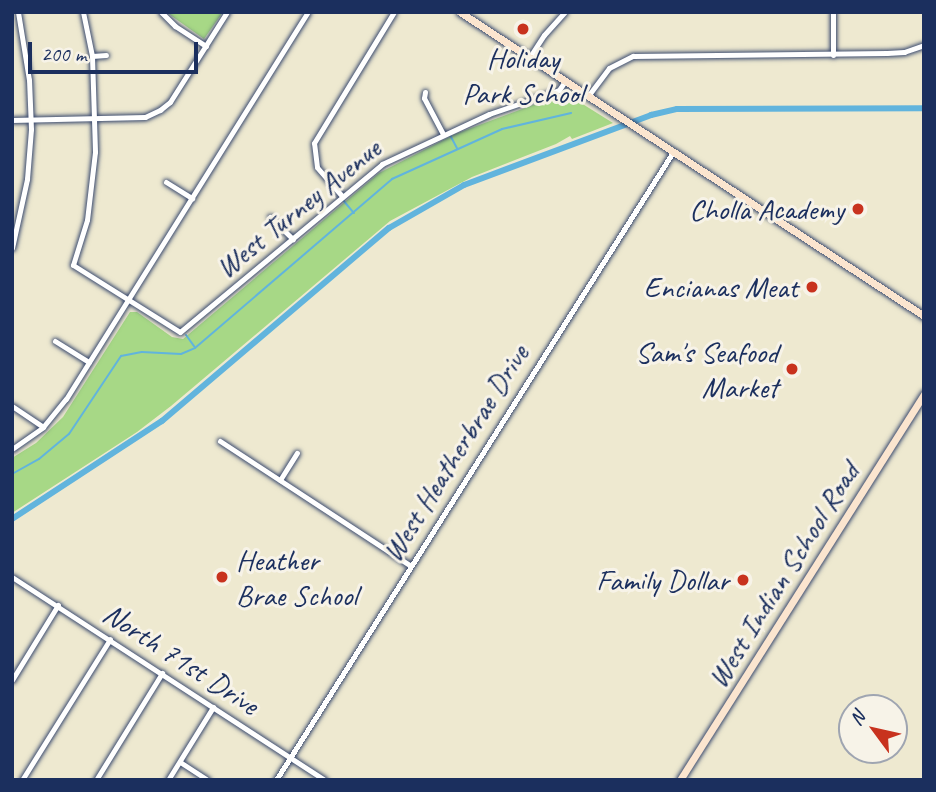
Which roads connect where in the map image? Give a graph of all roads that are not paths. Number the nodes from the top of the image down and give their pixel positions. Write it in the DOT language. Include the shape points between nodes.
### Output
graph roads {
  1 [pos="18,12"];
  2 [pos="83,12"];
  3 [pos="161,12"];
  4 [pos="228,12"];
  5 [pos="308,12"];
  6 [pos="394,12"];
  7 [pos="460,12"];
  8 [pos="565,12"];
  9 [pos="834,12"];
  10 [pos="924,45"];
  11 [pos="206,46"];
  12 [pos="106,55"];
  13 [pos="832,55"];
  14 [pos="92,56"];
  15 [pos="529,58"];
  16 [pos="565,81"];
  17 [pos="425,92"];
  18 [pos="588,96"];
  19 [pos="96,119"];
  20 [pos="12,120"];
  21 [pos="31,120"];
  22 [pos="443,134"];
  23 [pos="673,152"];
  24 [pos="166,181"];
  25 [pos="342,196"];
  26 [pos="192,198"];
  27 [pos="270,217"];
  28 [pos="293,239"];
  29 [pos="12,248"];
  30 [pos="128,300"];
  31 [pos="924,316"];
  32 [pos="55,341"];
  33 [pos="89,362"];
  34 [pos="924,394"];
  35 [pos="12,407"];
  36 [pos="43,427"];
  37 [pos="220,441"];
  38 [pos="12,449"];
  39 [pos="297,453"];
  40 [pos="280,480"];
  41 [pos="411,566"];
  42 [pos="12,577"];
  43 [pos="58,606"];
  44 [pos="110,639"];
  45 [pos="162,673"];
  46 [pos="12,680"];
  47 [pos="213,707"];
  48 [pos="290,757"];
  49 [pos="180,762"];
  50 [pos="22,780"];
  51 [pos="96,780"];
  52 [pos="168,780"];
  53 [pos="208,780"];
  54 [pos="276,780"];
  55 [pos="325,780"];
  56 [pos="680,780"];
  1 -- 21 [label="street"];
  2 -- 14 [label="street"];
  3 -- 11 [label="street"];
  4 -- 11 [label="street"];
  5 -- 26 [label="street"];
  6 -- 25 [label="street" via="314,143 317,167"];
  7 -- 15 [label="main road"];
  8 -- 15 [label="street"];
  9 -- 13 [label="street"];
  10 -- 13 [label="street" via="904,52"];
  11 -- 19 [label="street" via="170,102 145,117"];
  12 -- 14 [label="street"];
  13 -- 18 [label="street" via="634,56 609,68"];
  14 -- 19 [label="street"];
  15 -- 16 [label="main road"];
  16 -- 18 [label="main road"];
  16 -- 22 [label="street, West Turney Avenue" via="559,90"];
  17 -- 22 [label="street"];
  18 -- 23 [label="main road"];
  19 -- 21 [label="street"];
  19 -- 30 [label="street" via="86,220 73,265"];
  20 -- 21 [label="street"];
  21 -- 29 [label="street" via="27,179"];
  22 -- 25 [label="street, West Turney Avenue" via="382,164"];
  23 -- 31 [label="main road"];
  23 -- 41 [label="street, West Heatherbrae Drive"];
  24 -- 26 [label="street"];
  25 -- 28 [label="street, West Turney Avenue"];
  26 -- 30 [label="street"];
  27 -- 28 [label="street"];
  28 -- 30 [label="street, West Turney Avenue" via="180,332"];
  30 -- 33 [label="street"];
  32 -- 33 [label="street"];
  33 -- 36 [label="street"];
  34 -- 56 [label="main road, West Indian School Road"];
  35 -- 36 [label="street"];
  36 -- 38 [label="street"];
  37 -- 40 [label="street"];
  39 -- 40 [label="street"];
  40 -- 41 [label="street"];
  41 -- 48 [label="street, West Heatherbrae Drive"];
  42 -- 43 [label="street, North 71st Drive"];
  43 -- 44 [label="street, North 71st Drive"];
  43 -- 46 [label="street"];
  44 -- 45 [label="street, North 71st Drive"];
  44 -- 50 [label="street"];
  45 -- 47 [label="street, North 71st Drive"];
  45 -- 51 [label="street"];
  47 -- 48 [label="street, North 71st Drive"];
  47 -- 49 [label="street"];
  48 -- 54 [label="street, West Heatherbrae Drive"];
  48 -- 55 [label="street, North 71st Drive"];
  49 -- 52 [label="street"];
  49 -- 53 [label="street"];
}
